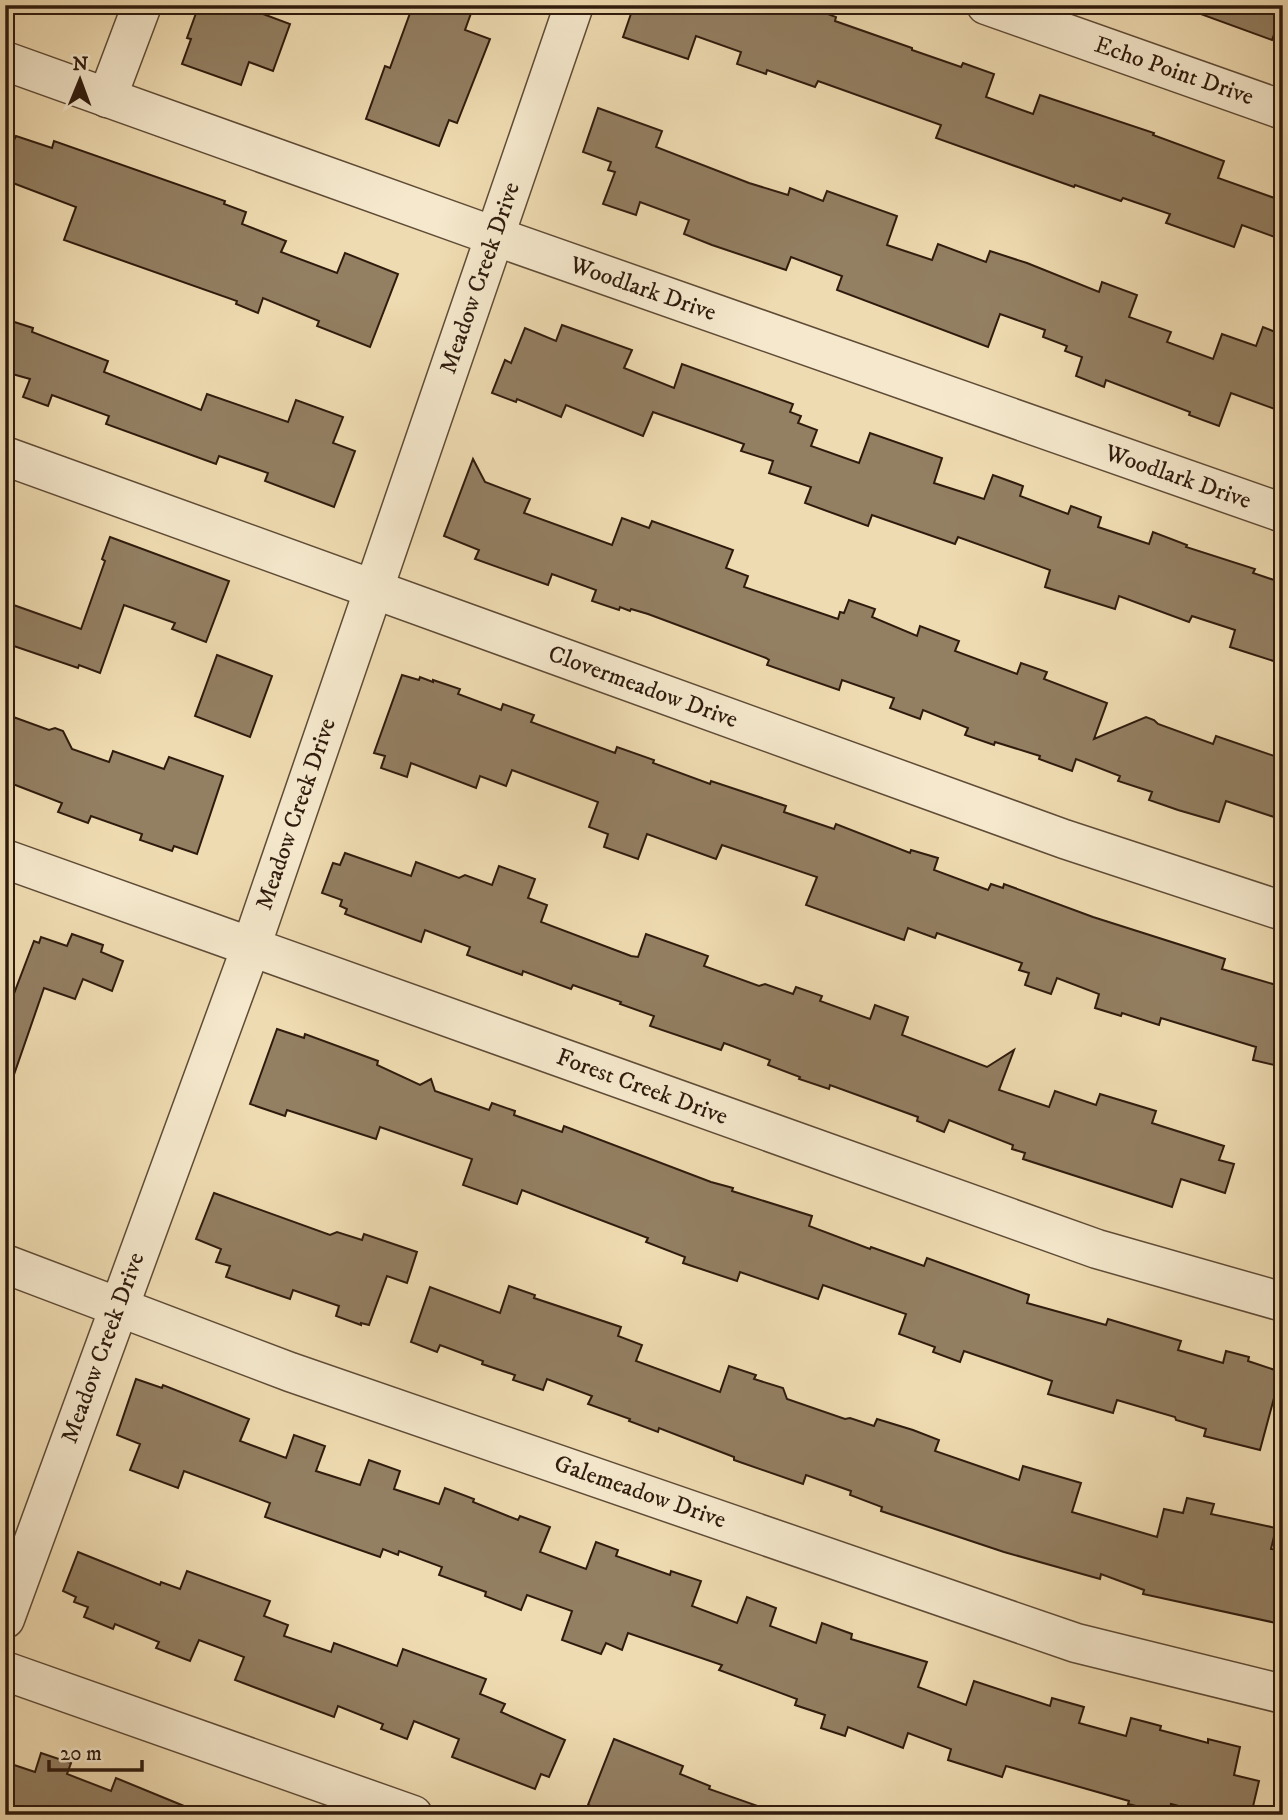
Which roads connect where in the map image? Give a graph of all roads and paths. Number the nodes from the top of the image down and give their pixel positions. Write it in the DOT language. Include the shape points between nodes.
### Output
graph roads {
  1 [pos="142,5"];
  2 [pos="573,5"];
  3 [pos="985,5"];
  4 [pos="5,61"];
  5 [pos="107,98"];
  6 [pos="1283,110"];
  7 [pos="494,236"];
  8 [pos="5,456"];
  9 [pos="1283,513"];
  10 [pos="372,590"];
  11 [pos="6,864"];
  12 [pos="1283,911"];
  13 [pos="251,947"];
  14 [pos="5,1264"];
  15 [pos="1283,1302"];
  16 [pos="118,1307"];
  17 [pos="5,1619"];
  18 [pos="5,1671"];
  19 [pos="1283,1694"];
  20 [pos="413,1815"];
  1 -- 5 [label="street"];
  2 -- 7 [label="street, Meadow Creek Drive"];
  3 -- 6 [label="street, Echo Point Drive"];
  4 -- 5 [label="street, Woodlark Drive"];
  5 -- 7 [label="street, Woodlark Drive"];
  7 -- 9 [label="street, Woodlark Drive"];
  7 -- 10 [label="street, Meadow Creek Drive"];
  8 -- 10 [label="street, Clovermeadow Drive"];
  10 -- 12 [label="street, Clovermeadow Drive" via="1064,839"];
  10 -- 13 [label="street, Meadow Creek Drive"];
  11 -- 13 [label="street, Forest Creek Drive"];
  13 -- 15 [label="street, Forest Creek Drive" via="1097,1249"];
  13 -- 16 [label="street, Meadow Creek Drive"];
  14 -- 16 [label="street, Galemeadow Drive"];
  16 -- 17 [label="street, Meadow Creek Drive"];
  16 -- 19 [label="street, Galemeadow Drive" via="290,1372 1076,1643"];
  18 -- 20 [label="street"];
}
